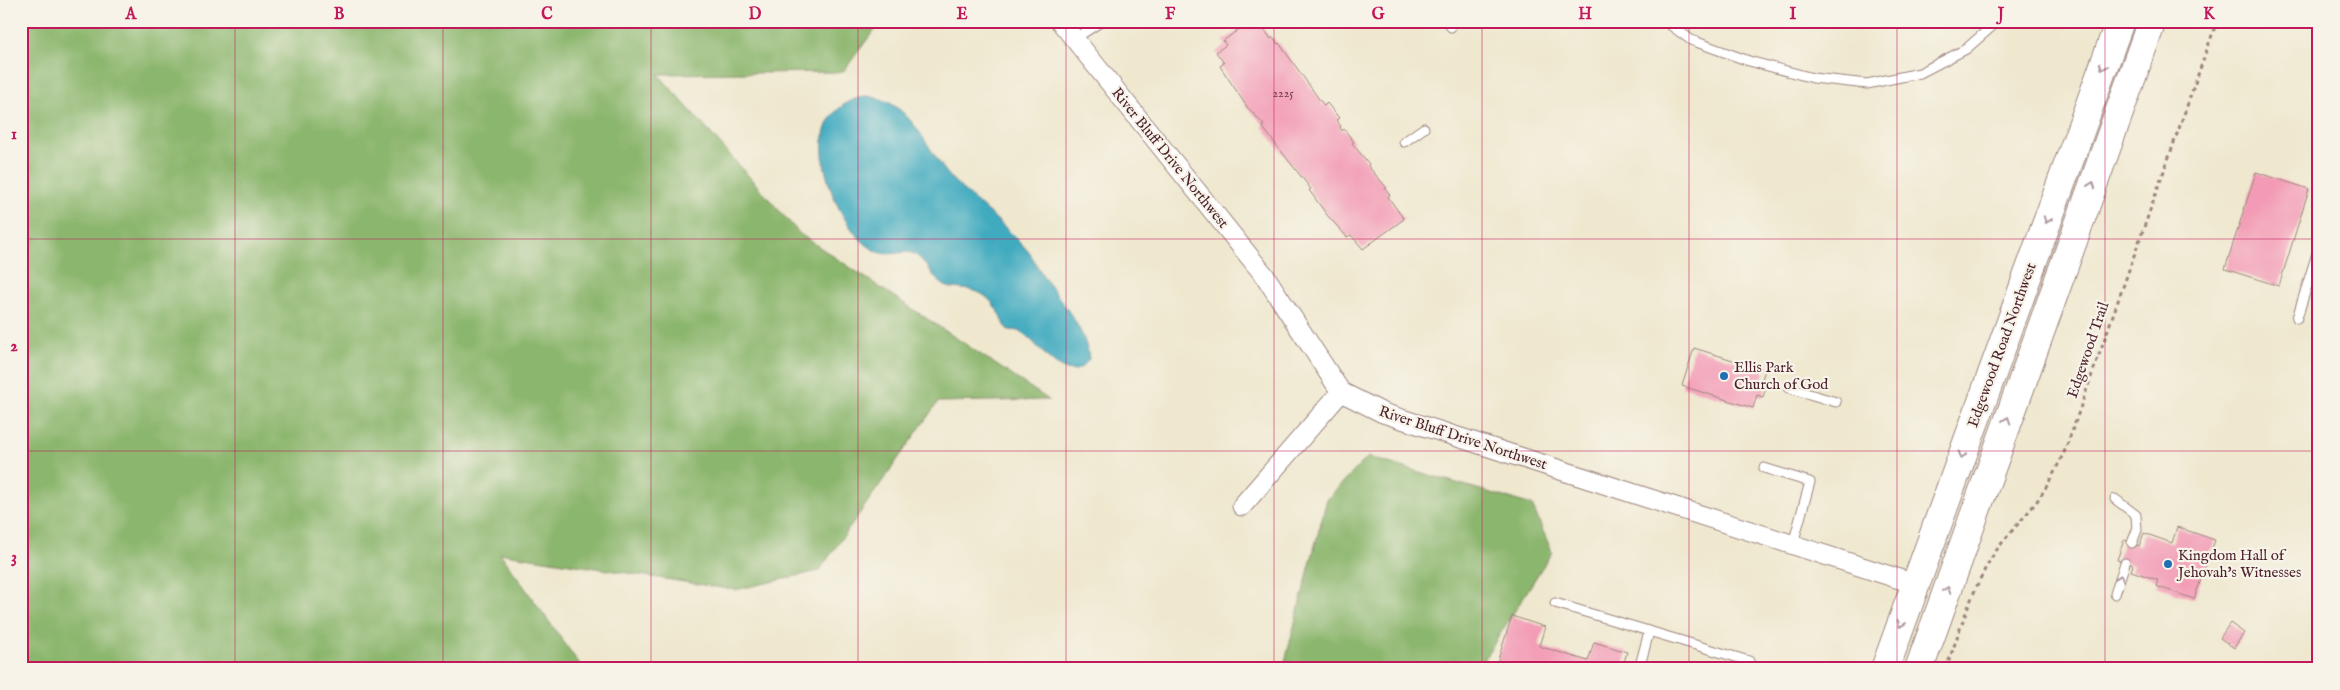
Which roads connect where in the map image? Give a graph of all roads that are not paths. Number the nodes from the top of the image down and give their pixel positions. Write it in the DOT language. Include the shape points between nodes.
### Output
graph roads {
  1 [pos="1060,21"];
  2 [pos="1102,21"];
  3 [pos="1665,21"];
  4 [pos="1998,21"];
  5 [pos="2120,21"];
  6 [pos="2152,21"];
  7 [pos="1074,39"];
  8 [pos="1424,128"];
  9 [pos="1404,142"];
  10 [pos="2319,247"];
  11 [pos="2297,318"];
  12 [pos="1789,388"];
  13 [pos="1341,392"];
  14 [pos="1836,402"];
  15 [pos="1764,468"];
  16 [pos="2115,499"];
  17 [pos="1242,506"];
  18 [pos="2132,543"];
  19 [pos="1793,544"];
  20 [pos="2126,563"];
  21 [pos="1915,584"];
  22 [pos="2115,594"];
  23 [pos="1555,603"];
  24 [pos="1650,632"];
  25 [pos="1748,661"];
  26 [pos="1639,669"];
  27 [pos="1885,669"];
  28 [pos="1919,669"];
  1 -- 7 [label="street, River Bluff Drive Northwest"];
  2 -- 7 [label="lane"];
  3 -- 4 [label="lane" via="1690,40 1749,61 1813,78 1867,84 1920,73 1966,49"];
  5 -- 21 [label="main road, Edgewood Road Northwest, one-way"];
  28 -- 6 [label="main road, Edgewood Road Northwest, one-way"];
  7 -- 13 [label="street, River Bluff Drive Northwest" via="1265,276"];
  8 -- 9 [label="lane"];
  10 -- 11 [label="lane"];
  12 -- 14 [label="lane"];
  13 -- 17 [label="street"];
  13 -- 19 [label="street, River Bluff Drive Northwest" via="1383,413"];
  15 -- 19 [label="lane" via="1810,482"];
  16 -- 18 [label="lane" via="2136,515 2137,530"];
  19 -- 21 [label="street, River Bluff Drive Northwest"];
  22 -- 20 [label="lane, one-way"];
  21 -- 27 [label="main road, Edgewood Road Northwest, one-way"];
  23 -- 24 [label="lane"];
  24 -- 25 [label="lane"];
  24 -- 26 [label="lane"];
}
